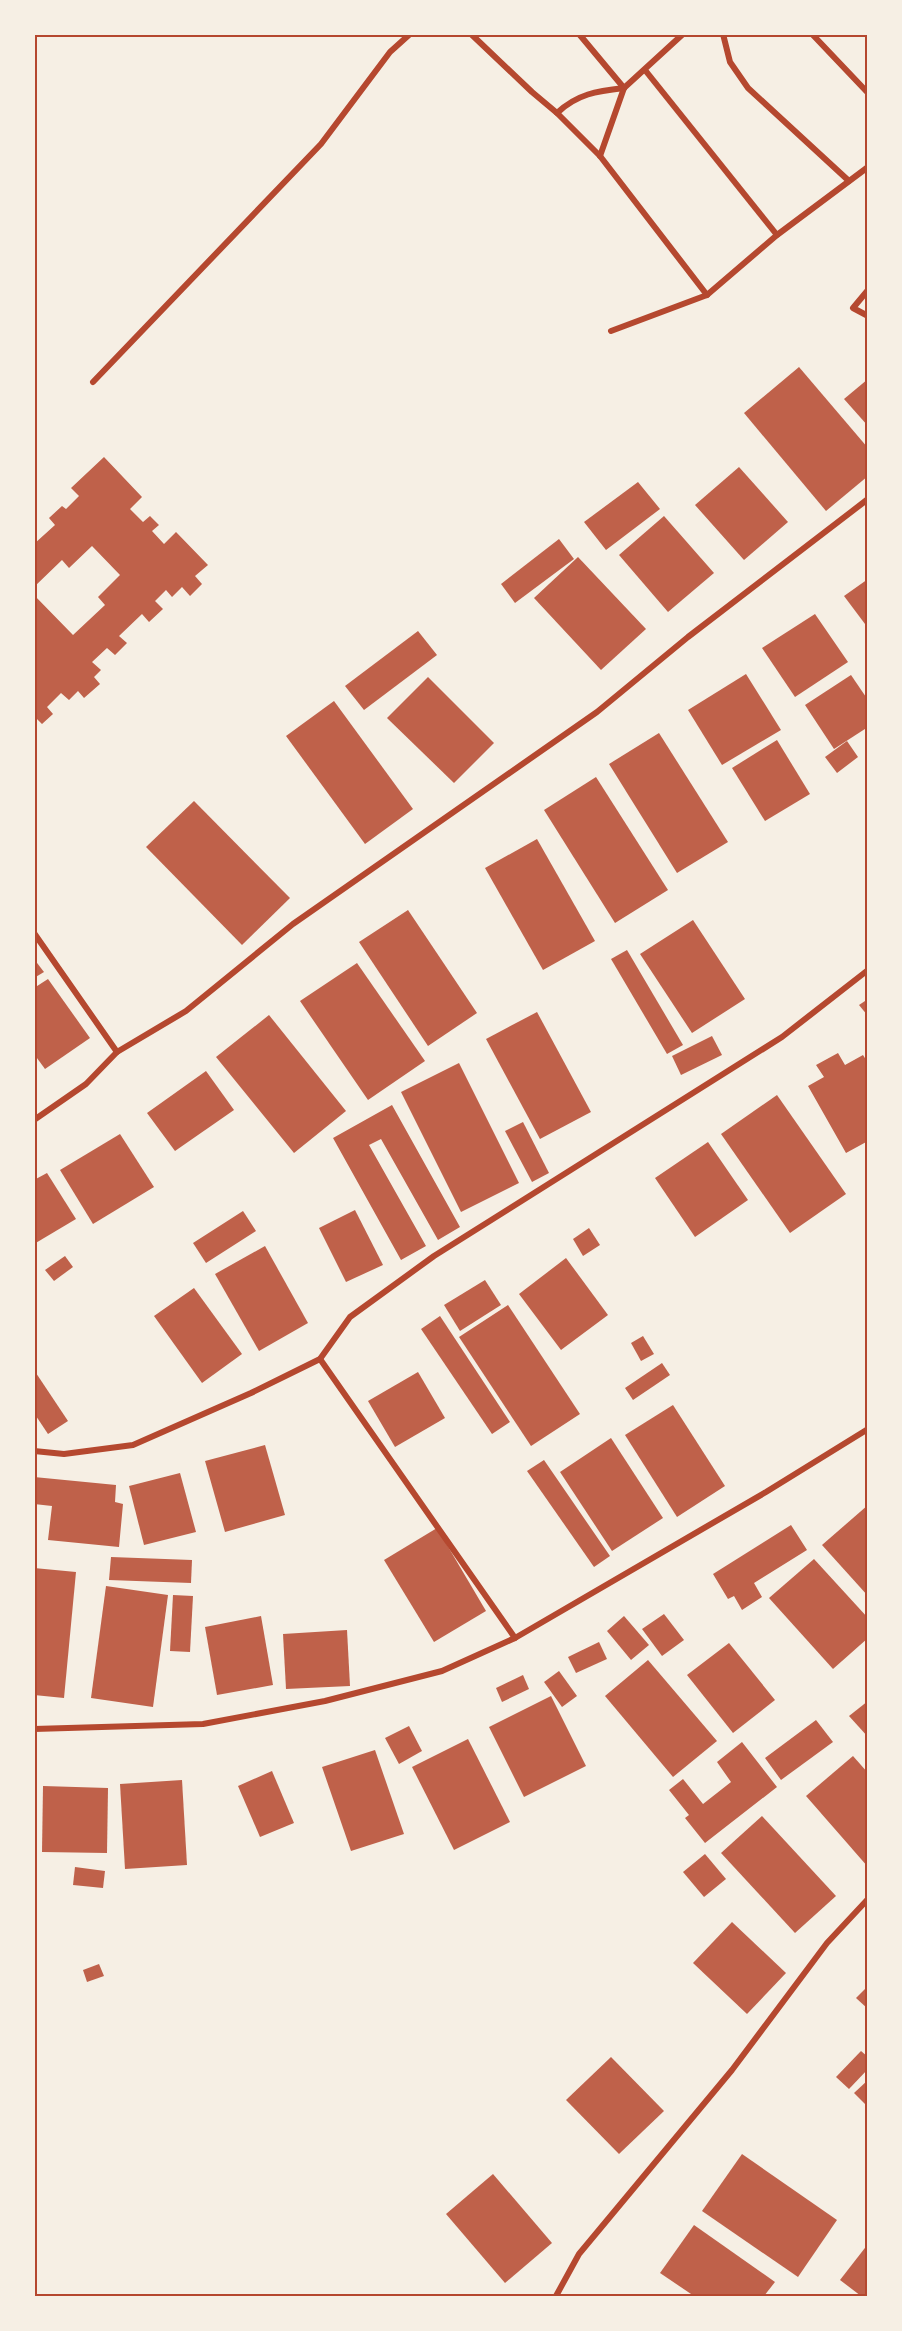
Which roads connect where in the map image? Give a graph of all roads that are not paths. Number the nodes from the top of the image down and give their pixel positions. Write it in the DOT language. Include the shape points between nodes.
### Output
graph roads {
  1 [pos="410,34"];
  2 [pos="471,34"];
  3 [pos="579,34"];
  4 [pos="683,34"];
  5 [pos="723,34"];
  6 [pos="812,34"];
  7 [pos="645,70"];
  8 [pos="624,88"];
  9 [pos="867,93"];
  10 [pos="557,113"];
  11 [pos="600,156"];
  12 [pos="867,167"];
  13 [pos="849,181"];
  14 [pos="777,235"];
  15 [pos="867,290"];
  16 [pos="707,295"];
  17 [pos="867,316"];
  18 [pos="611,331"];
  19 [pos="93,382"];
  20 [pos="867,499"];
  21 [pos="34,933"];
  22 [pos="867,970"];
  23 [pos="117,1052"];
  24 [pos="34,1120"];
  25 [pos="320,1359"];
  26 [pos="867,1429"];
  27 [pos="34,1452"];
  28 [pos="515,1638"];
  29 [pos="34,1729"];
  30 [pos="867,1899"];
  31 [pos="556,2296"];
  1 -- 19 [label="street" via="390,52 321,144"];
  2 -- 10 [label="street"];
  3 -- 8 [label="street"];
  4 -- 7 [label="street"];
  5 -- 13 [label="street" via="730,62 748,88"];
  6 -- 9 [label="street"];
  7 -- 8 [label="street"];
  7 -- 14 [label="street"];
  8 -- 10 [label="street" via="583,94"];
  8 -- 11 [label="street"];
  10 -- 11 [label="street"];
  11 -- 16 [label="street"];
  12 -- 13 [label="street"];
  13 -- 14 [label="street"];
  14 -- 16 [label="street"];
  15 -- 17 [label="street" via="853,308"];
  16 -- 18 [label="street"];
  20 -- 23 [label="street" via="597,712 292,924 186,1011"];
  21 -- 23 [label="street"];
  22 -- 25 [label="street" via="782,1037 434,1256 350,1317"];
  23 -- 24 [label="street" via="86,1084"];
  25 -- 27 [label="street" via="133,1444 64,1454"];
  25 -- 28 [label="street"];
  26 -- 28 [label="street"];
  28 -- 29 [label="street" via="442,1671 325,1701 203,1724"];
  30 -- 31 [label="street" via="826,1943 732,2070 579,2254"];
}
